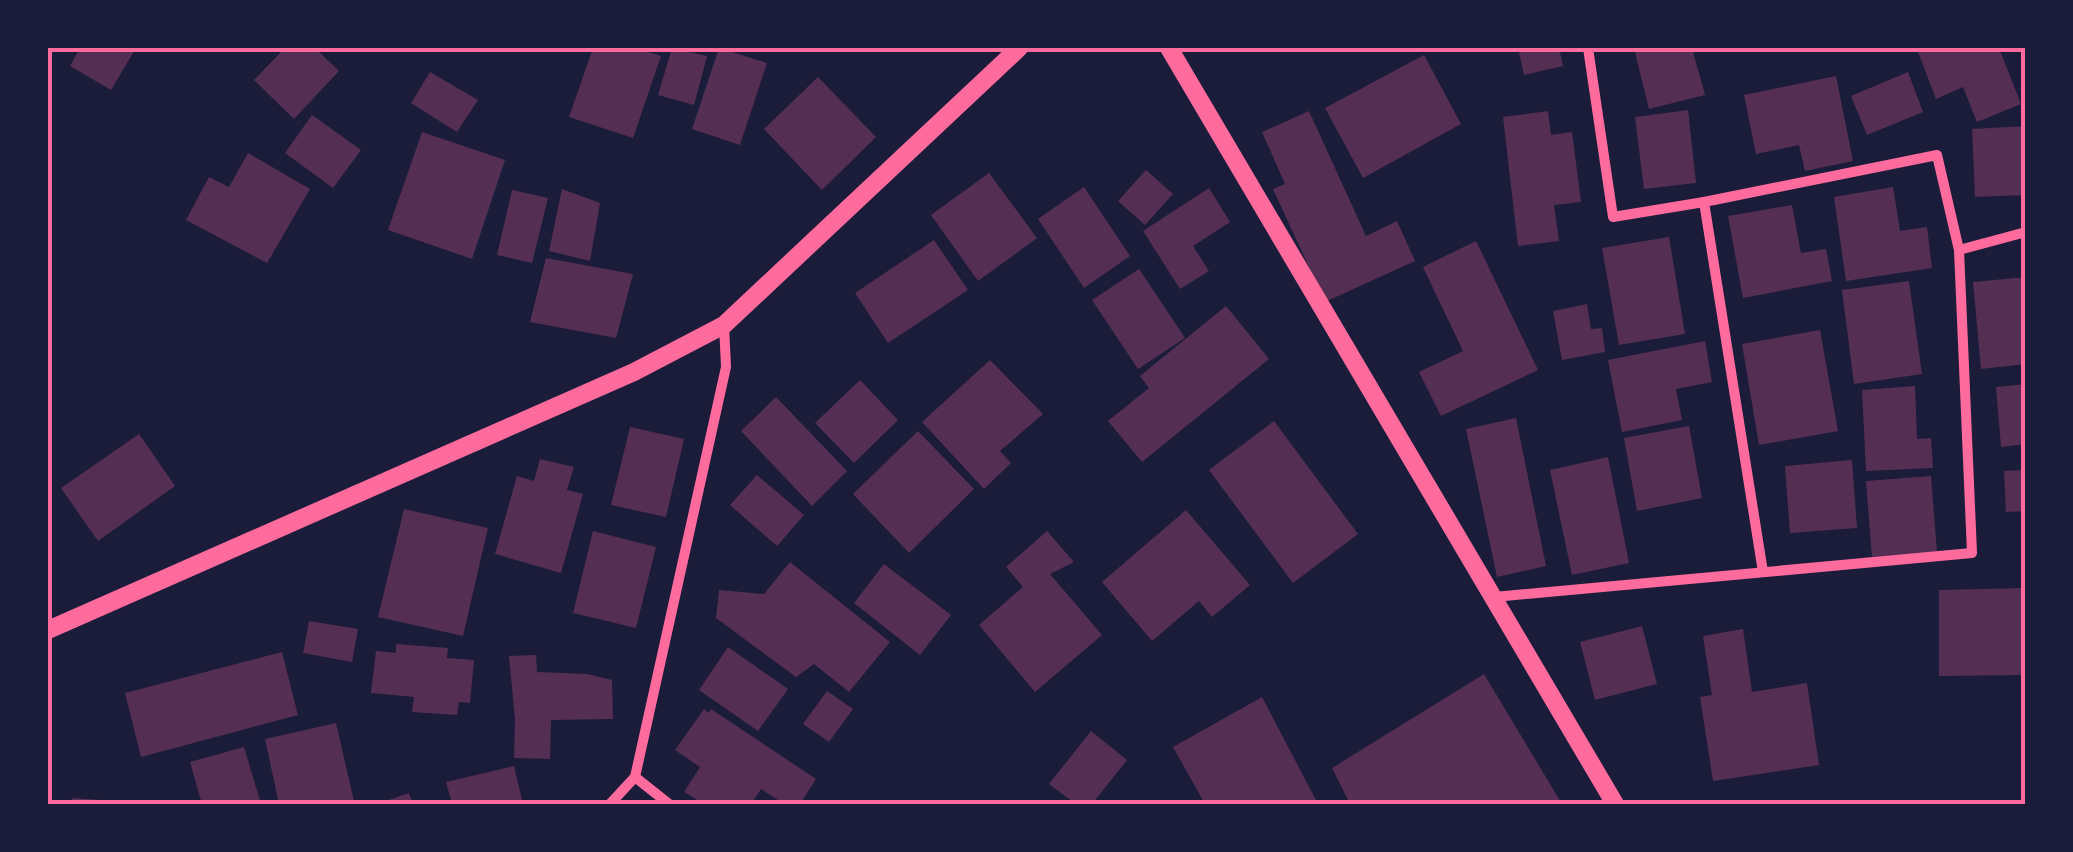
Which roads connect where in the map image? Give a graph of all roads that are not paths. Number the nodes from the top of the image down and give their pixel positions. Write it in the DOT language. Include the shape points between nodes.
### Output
graph roads {
  1 [pos="1019,48"];
  2 [pos="1169,48"];
  3 [pos="1588,48"];
  4 [pos="1704,202"];
  5 [pos="2026,232"];
  6 [pos="1959,250"];
  7 [pos="724,325"];
  8 [pos="1763,572"];
  9 [pos="1494,597"];
  10 [pos="48,630"];
  11 [pos="635,777"];
  12 [pos="610,804"];
  13 [pos="669,804"];
  14 [pos="1615,804"];
  1 -- 7 [label="street"];
  2 -- 9 [label="street"];
  3 -- 4 [label="street" via="1613,217"];
  4 -- 6 [label="street" via="1937,156"];
  4 -- 8 [label="street"];
  5 -- 6 [label="street"];
  6 -- 8 [label="street" via="1972,553"];
  7 -- 10 [label="street" via="634,372"];
  7 -- 11 [label="street" via="726,367"];
  8 -- 9 [label="street"];
  9 -- 14 [label="street"];
  11 -- 12 [label="street"];
  11 -- 13 [label="street"];
}
